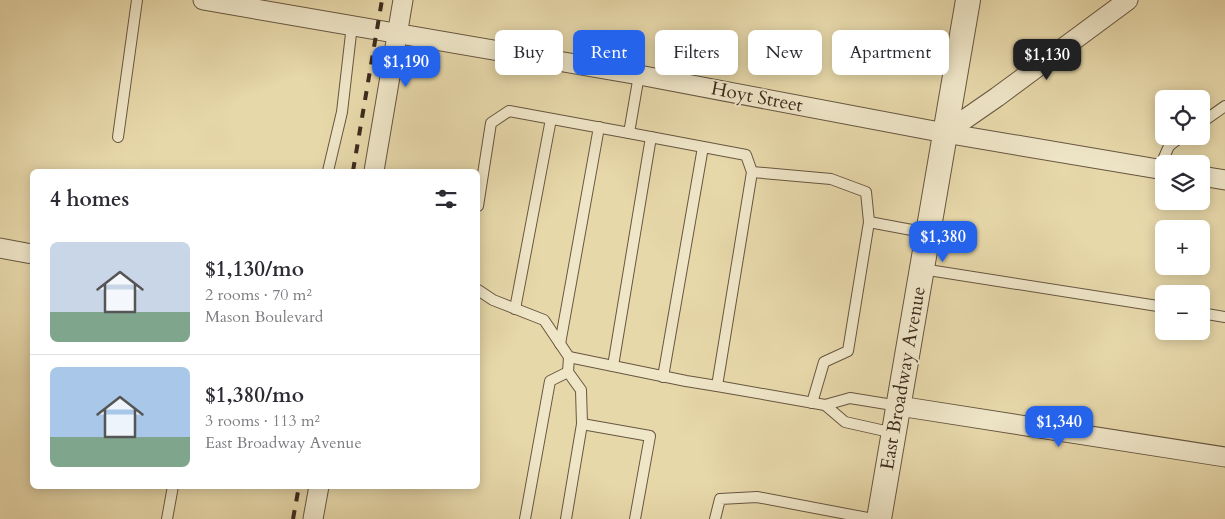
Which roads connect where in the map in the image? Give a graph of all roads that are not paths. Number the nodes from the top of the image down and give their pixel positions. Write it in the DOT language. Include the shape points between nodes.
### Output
graph roads {
  1 [pos="137,0"];
  2 [pos="203,0"];
  3 [pos="404,0"];
  4 [pos="968,0"];
  5 [pos="1128,0"];
  6 [pos="352,25"];
  7 [pos="398,32"];
  8 [pos="573,63"];
  9 [pos="639,75"];
  10 [pos="1225,106"];
  11 [pos="1210,117"];
  12 [pos="551,119"];
  13 [pos="599,128"];
  14 [pos="629,133"];
  15 [pos="945,133"];
  16 [pos="118,137"];
  17 [pos="650,137"];
  18 [pos="703,147"];
  19 [pos="1155,168"];
  20 [pos="328,169"];
  21 [pos="374,169"];
  22 [pos="752,172"];
  23 [pos="1210,178"];
  24 [pos="1225,180"];
  25 [pos="480,193"];
  26 [pos="869,222"];
  27 [pos="928,233"];
  28 [pos="0,248"];
  29 [pos="30,254"];
  30 [pos="922,269"];
  31 [pos="480,291"];
  32 [pos="1155,305"];
  33 [pos="515,309"];
  34 [pos="1210,314"];
  35 [pos="1225,317"];
  36 [pos="560,344"];
  37 [pos="569,358"];
  38 [pos="613,366"];
  39 [pos="568,372"];
  40 [pos="663,377"];
  41 [pos="717,386"];
  42 [pos="812,403"];
  43 [pos="826,405"];
  44 [pos="899,406"];
  45 [pos="582,424"];
  46 [pos="894,433"];
  47 [pos="1225,456"];
  48 [pos="171,489"];
  49 [pos="318,489"];
  50 [pos="166,519"];
  51 [pos="313,519"];
  52 [pos="525,519"];
  53 [pos="566,519"];
  54 [pos="635,519"];
  55 [pos="716,519"];
  56 [pos="873,519"];
  57 [pos="879,519"];
  1 -- 16 [label="lane"];
  2 -- 6 [label="street, Hoyt Street"];
  3 -- 7 [label="street"];
  4 -- 15 [label="street, East Broadway Avenue"];
  5 -- 15 [label="street"];
  6 -- 7 [label="street, Hoyt Street"];
  6 -- 20 [label="lane" via="342,112"];
  7 -- 8 [label="street, Hoyt Street"];
  7 -- 21 [label="street"];
  9 -- 14 [label="lane"];
  9 -- 15 [label="street, Hoyt Street"];
  10 -- 11 [label="lane"];
  12 -- 13 [label="lane"];
  12 -- 25 [label="lane" via="509,111 491,123"];
  12 -- 33 [label="lane"];
  13 -- 14 [label="lane"];
  13 -- 36 [label="lane"];
  14 -- 17 [label="lane"];
  15 -- 19 [label="street, Hoyt Street"];
  15 -- 27 [label="street, East Broadway Avenue"];
  17 -- 18 [label="lane"];
  17 -- 38 [label="lane"];
  18 -- 22 [label="lane" via="746,155"];
  18 -- 40 [label="lane"];
  22 -- 26 [label="lane" via="831,179 866,192"];
  22 -- 41 [label="lane"];
  23 -- 24 [label="street"];
  26 -- 27 [label="lane"];
  26 -- 42 [label="lane" via="848,351 824,362"];
  27 -- 30 [label="street, East Broadway Avenue"];
  28 -- 29 [label="street"];
  30 -- 32 [label="lane"];
  30 -- 44 [label="street, East Broadway Avenue"];
  31 -- 33 [label="lane"];
  33 -- 36 [label="lane" via="544,320"];
  34 -- 35 [label="lane"];
  36 -- 37 [label="lane"];
  37 -- 38 [label="lane"];
  37 -- 39 [label="lane"];
  38 -- 40 [label="lane"];
  39 -- 45 [label="lane" via="581,390"];
  39 -- 52 [label="lane" via="550,381"];
  40 -- 41 [label="lane"];
  41 -- 42 [label="lane"];
  42 -- 43 [label="lane"];
  43 -- 44 [label="lane" via="850,398"];
  43 -- 46 [label="lane" via="845,422"];
  44 -- 46 [label="street, East Broadway Avenue"];
  44 -- 47 [label="street"];
  45 -- 53 [label="lane"];
  45 -- 54 [label="lane" via="650,436"];
  46 -- 57 [label="street, East Broadway Avenue"];
  48 -- 50 [label="lane"];
  49 -- 51 [label="street"];
  55 -- 56 [label="lane" via="720,499 757,497"];
}
